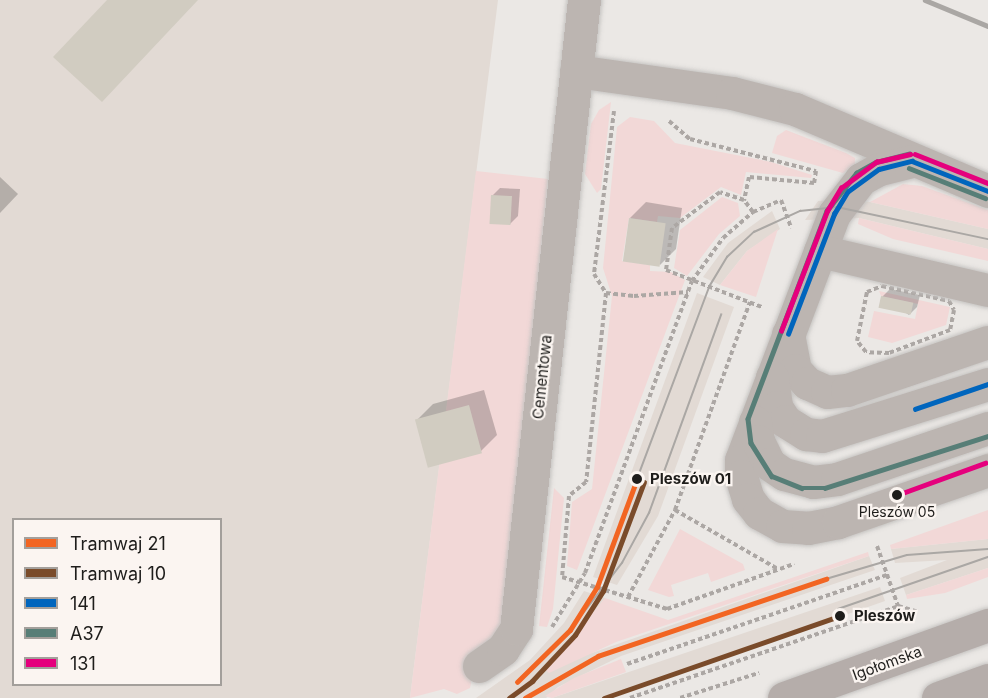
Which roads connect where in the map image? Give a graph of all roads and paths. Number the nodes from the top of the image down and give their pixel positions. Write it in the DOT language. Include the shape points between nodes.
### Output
graph roads {
  1 [pos="584,0"];
  2 [pos="576,71"];
  3 [pos="625,109"];
  4 [pos="666,119"];
  5 [pos="912,161"];
  6 [pos="988,191"];
  7 [pos="744,200"];
  8 [pos="753,212"];
  9 [pos="790,225"];
  10 [pos="820,251"];
  11 [pos="692,281"];
  12 [pos="988,290"];
  13 [pos="688,292"];
  14 [pos="606,293"];
  15 [pos="750,302"];
  16 [pos="763,307"];
  17 [pos="788,334"];
  18 [pos="988,342"];
  19 [pos="896,351"];
  20 [pos="772,377"];
  21 [pos="988,384"];
  22 [pos="755,422"];
  23 [pos="988,428"];
  24 [pos="988,470"];
  25 [pos="675,510"];
  26 [pos="799,562"];
  27 [pos="778,570"];
  28 [pos="887,575"];
  29 [pos="581,582"];
  30 [pos="628,597"];
  31 [pos="926,615"];
  32 [pos="988,625"];
  33 [pos="545,635"];
  34 [pos="627,664"];
  35 [pos="479,666"];
  36 [pos="988,681"];
  37 [pos="630,698"];
  38 [pos="784,698"];
  39 [pos="938,698"];
  1 -- 2 [label="lane, Cementowa"];
  2 -- 5 [label="lane" via="766,101 824,119"];
  2 -- 35 [label="lane, Cementowa" via="516,629 503,650"];
  3 -- 14 [label="path" via="615,108 594,274"];
  4 -- 7 [label="path" via="690,139 816,171 814,183 749,177"];
  5 -- 6 [label="lane"];
  5 -- 10 [label="lane" via="879,169 853,185 834,214"];
  7 -- 8 [label="path"];
  7 -- 11 [label="path" via="720,192 672,228 666,270"];
  8 -- 9 [label="path" via="781,200"];
  8 -- 11 [label="path" via="723,238"];
  10 -- 12 [label="lane"];
  10 -- 17 [label="lane"];
  11 -- 13 [label="path"];
  11 -- 15 [label="path"];
  13 -- 14 [label="path" via="633,296"];
  13 -- 29 [label="path"];
  14 -- 29 [label="path" via="586,482 569,496 565,542 562,577"];
  15 -- 16 [label="path"];
  15 -- 25 [label="path"];
  17 -- 18 [label="lane" via="795,370 807,383 827,392 848,390"];
  17 -- 20 [label="lane"];
  19 -- 19 [label="path" via="951,330 952,303 882,286 870,289 858,345 876,354"];
  20 -- 21 [label="lane" via="776,407 785,421 806,434 822,436"];
  20 -- 22 [label="lane"];
  22 -- 23 [label="lane" via="758,441 769,464 784,474 813,482 837,479"];
  22 -- 24 [label="lane" via="741,460 742,484 759,513 782,526 808,528 838,522"];
  25 -- 27 [label="path"];
  25 -- 30 [label="path"];
  26 -- 27 [label="path"];
  27 -- 30 [label="path" via="667,609"];
  28 -- 34 [label="path"];
  29 -- 30 [label="path"];
  29 -- 33 [label="path"];
  31 -- 37 [label="path" via="898,606"];
  32 -- 38 [label="main road, Igołomska"];
  36 -- 39 [label="main road"];
}
